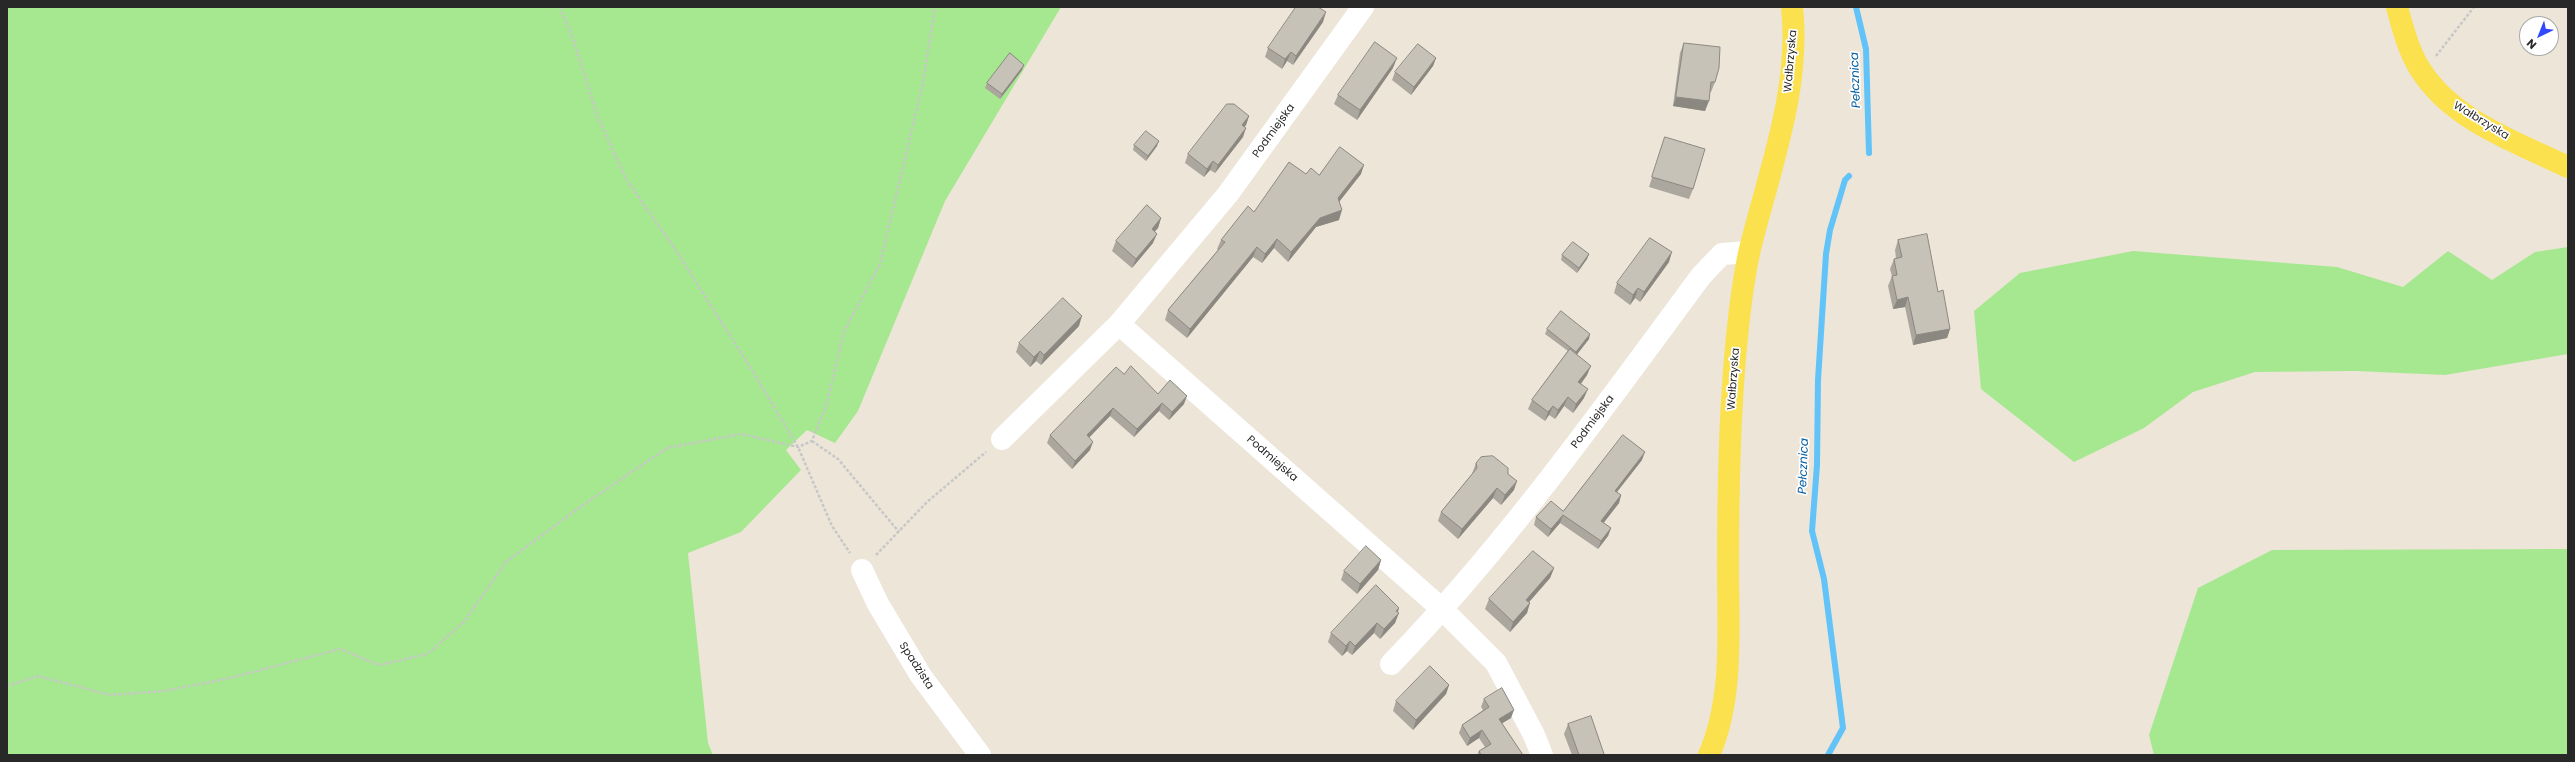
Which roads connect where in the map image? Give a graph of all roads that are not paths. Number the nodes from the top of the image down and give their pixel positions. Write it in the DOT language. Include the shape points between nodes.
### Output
graph roads {
  1 [pos="1363,7"];
  2 [pos="1792,7"];
  3 [pos="2397,7"];
  4 [pos="2568,167"];
  5 [pos="1750,252"];
  6 [pos="1119,324"];
  7 [pos="1002,439"];
  8 [pos="862,570"];
  9 [pos="1443,610"];
  10 [pos="1391,664"];
  11 [pos="980,755"];
  12 [pos="1542,755"];
  13 [pos="1709,755"];
  1 -- 6 [label="street, Podmiejska" via="1228,194"];
  2 -- 5 [label="main road, Wałbrzyska" via="1794,27 1789,90"];
  3 -- 4 [label="main road, Wałbrzyska" via="2406,38 2422,72 2451,104 2481,124"];
  5 -- 9 [label="street, Podmiejska" via="1722,254 1701,276 1535,500"];
  5 -- 13 [label="main road, Wałbrzyska" via="1735,358 1729,456 1727,672 1721,716"];
  6 -- 7 [label="street, Podmiejska"];
  6 -- 9 [label="street, Podmiejska"];
  8 -- 11 [label="street, Spadzista" via="878,604 920,676"];
  9 -- 10 [label="street, Podmiejska"];
  9 -- 12 [label="street, Podmiejska" via="1496,663"];
}
